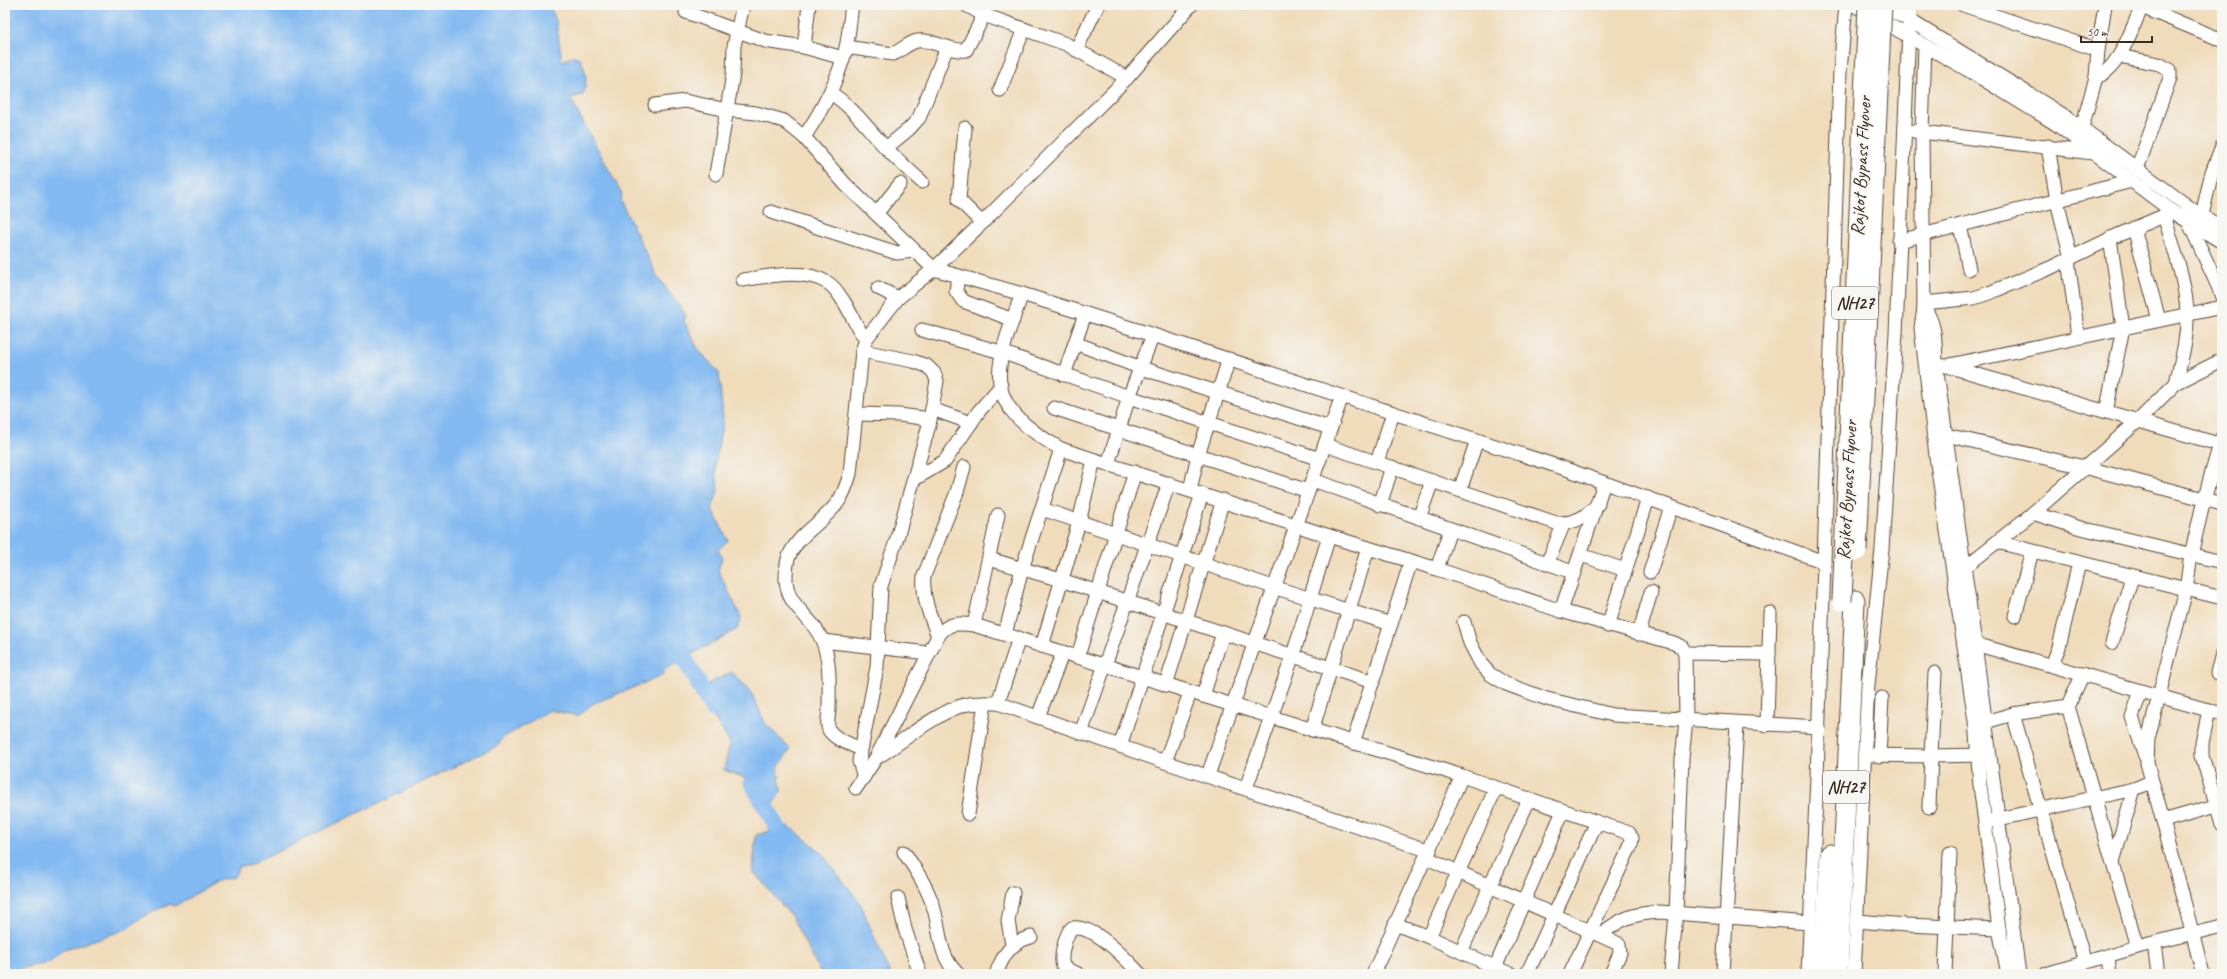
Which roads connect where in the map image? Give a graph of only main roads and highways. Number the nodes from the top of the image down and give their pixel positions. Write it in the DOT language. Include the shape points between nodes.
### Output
graph roads {
  1 [pos="1868,5"];
  2 [pos="1881,5"];
  3 [pos="1849,600"];
  4 [pos="1823,974"];
  5 [pos="1838,974"];
  1 -- 3 [label="highway, Rajkot Bypass Flyover / NH27, bridge"];
  2 -- 3 [label="highway, Rajkot Bypass Flyover / NH27, bridge"];
  3 -- 4 [label="highway, Rajkot Bypass Flyover / NH27"];
  3 -- 5 [label="highway, Rajkot Bypass Flyover / NH27"];
}
